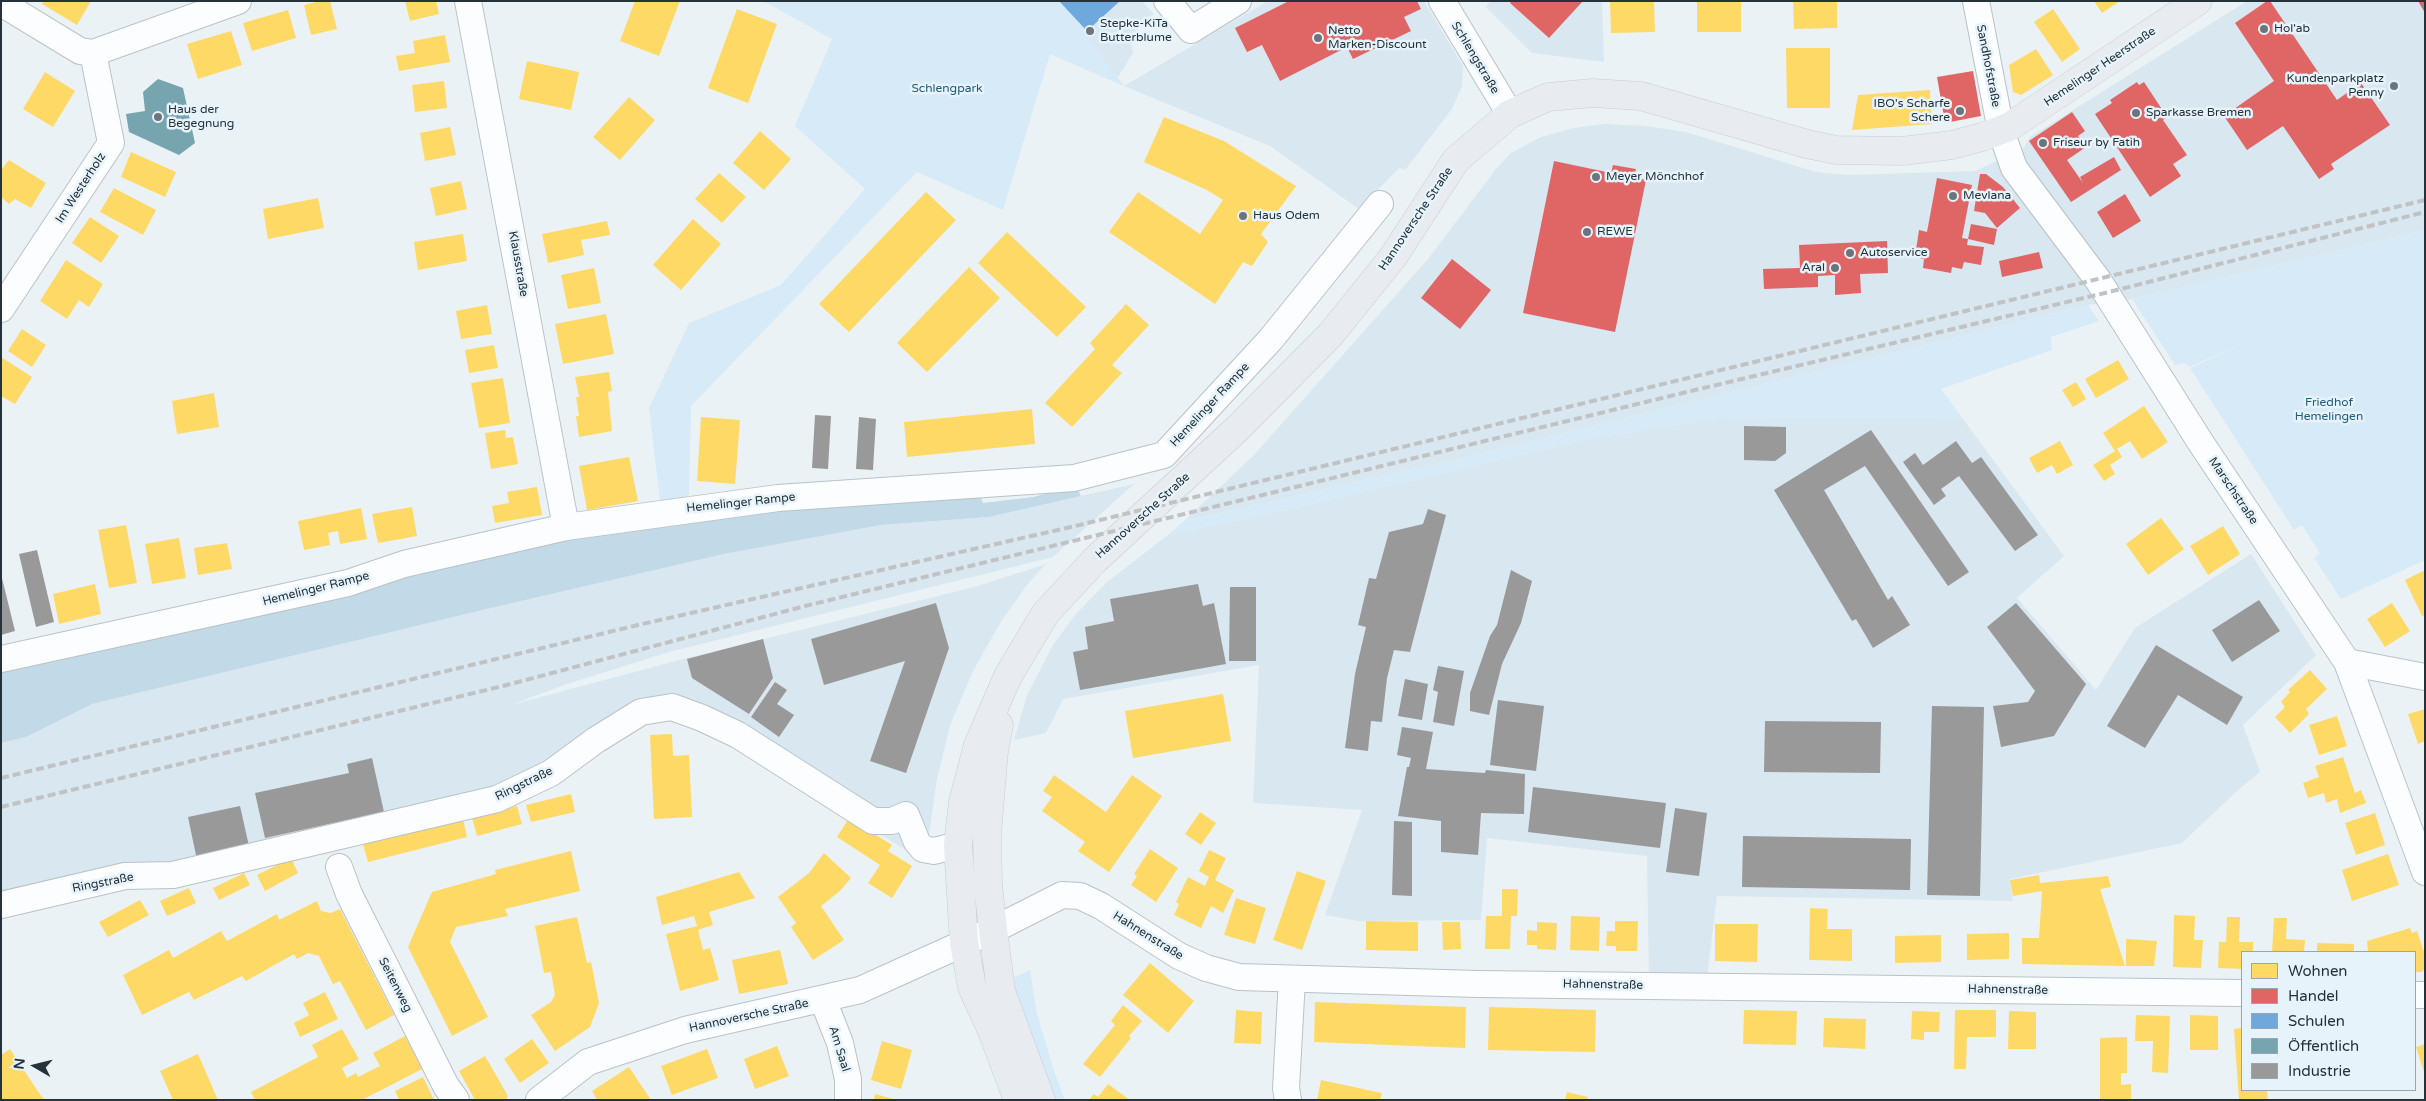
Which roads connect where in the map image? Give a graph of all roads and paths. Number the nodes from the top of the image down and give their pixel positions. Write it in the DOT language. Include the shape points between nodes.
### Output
graph roads {
  1 [pos="238,1"];
  2 [pos="468,1"];
  3 [pos="1166,1"];
  4 [pos="1238,1"];
  5 [pos="1442,1"];
  6 [pos="1976,1"];
  7 [pos="2198,1"];
  8 [pos="1,3"];
  9 [pos="93,53"];
  10 [pos="1510,114"];
  11 [pos="2001,131"];
  12 [pos="1380,204"];
  13 [pos="1,309"];
  14 [pos="566,526"];
  15 [pos="1,659"];
  16 [pos="2347,662"];
  17 [pos="1008,676"];
  18 [pos="2425,677"];
  19 [pos="958,845"];
  20 [pos="339,867"];
  21 [pos="2425,872"];
  22 [pos="1,905"];
  23 [pos="993,930"];
  24 [pos="964,943"];
  25 [pos="1292,979"];
  26 [pos="2241,993"];
  27 [pos="823,1000"];
  28 [pos="456,1100"];
  29 [pos="539,1100"];
  30 [pos="848,1100"];
  31 [pos="1018,1100"];
  32 [pos="1040,1100"];
  33 [pos="1288,1100"];
  1 -- 9 [label="street"];
  2 -- 14 [label="street, Klausstraße"];
  3 -- 4 [label="street" via="1191,30"];
  5 -- 10 [label="street, Schlengstraße"];
  6 -- 11 [label="street, Sandhofstraße"];
  7 -- 11 [label="main road, Hemelinger Heerstraße"];
  8 -- 9 [label="street" via="80,51"];
  9 -- 13 [label="street, Im Westerholz" via="111,143"];
  10 -- 11 [label="main road, Hannoversche Straße" via="1548,97 1593,93 1641,96 1807,144 1856,152 1952,145"];
  10 -- 17 [label="main road, Hannoversche Straße" via="1456,160 1393,257 1331,334 1238,428 1094,560 1044,614"];
  11 -- 16 [label="street, Marschstraße" via="2014,168 2098,280 2199,440"];
  12 -- 14 [label="street, Hemelinger Rampe" via="1271,339 1164,455 1074,478 778,498"];
  14 -- 15 [label="street, Hemelinger Rampe" via="404,564 348,583"];
  16 -- 18 [label="street"];
  16 -- 21 [label="street, Marschstraße"];
  17 -- 19 [label="main road, Hannoversche Straße" via="978,745 963,802"];
  17 -- 23 [label="main road, Hannoversche Straße" via="994,751 987,834"];
  19 -- 22 [label="street, Ringstraße" via="934,852 923,849 906,816 892,821 873,821 738,735 672,707 641,712 550,773 497,799 173,876 126,876"];
  19 -- 24 [label="main road, Hannoversche Straße"];
  20 -- 28 [label="street, Seitenweg" via="362,920"];
  23 -- 24 [label="street, Hannoversche Straße"];
  23 -- 25 [label="street, Hahnenstraße" via="1062,895 1080,896 1179,956 1206,968 1239,977"];
  23 -- 32 [label="main road" via="1000,991"];
  24 -- 27 [label="street, Hannoversche Straße" via="860,990"];
  24 -- 31 [label="main road" via="972,987"];
  25 -- 26 [label="street, Hahnenstraße"];
  25 -- 33 [label="street"];
  27 -- 29 [label="street, Hannoversche Straße" via="685,1030 588,1062"];
  27 -- 30 [label="street, Am Saal" via="840,1043 848,1079"];
}
